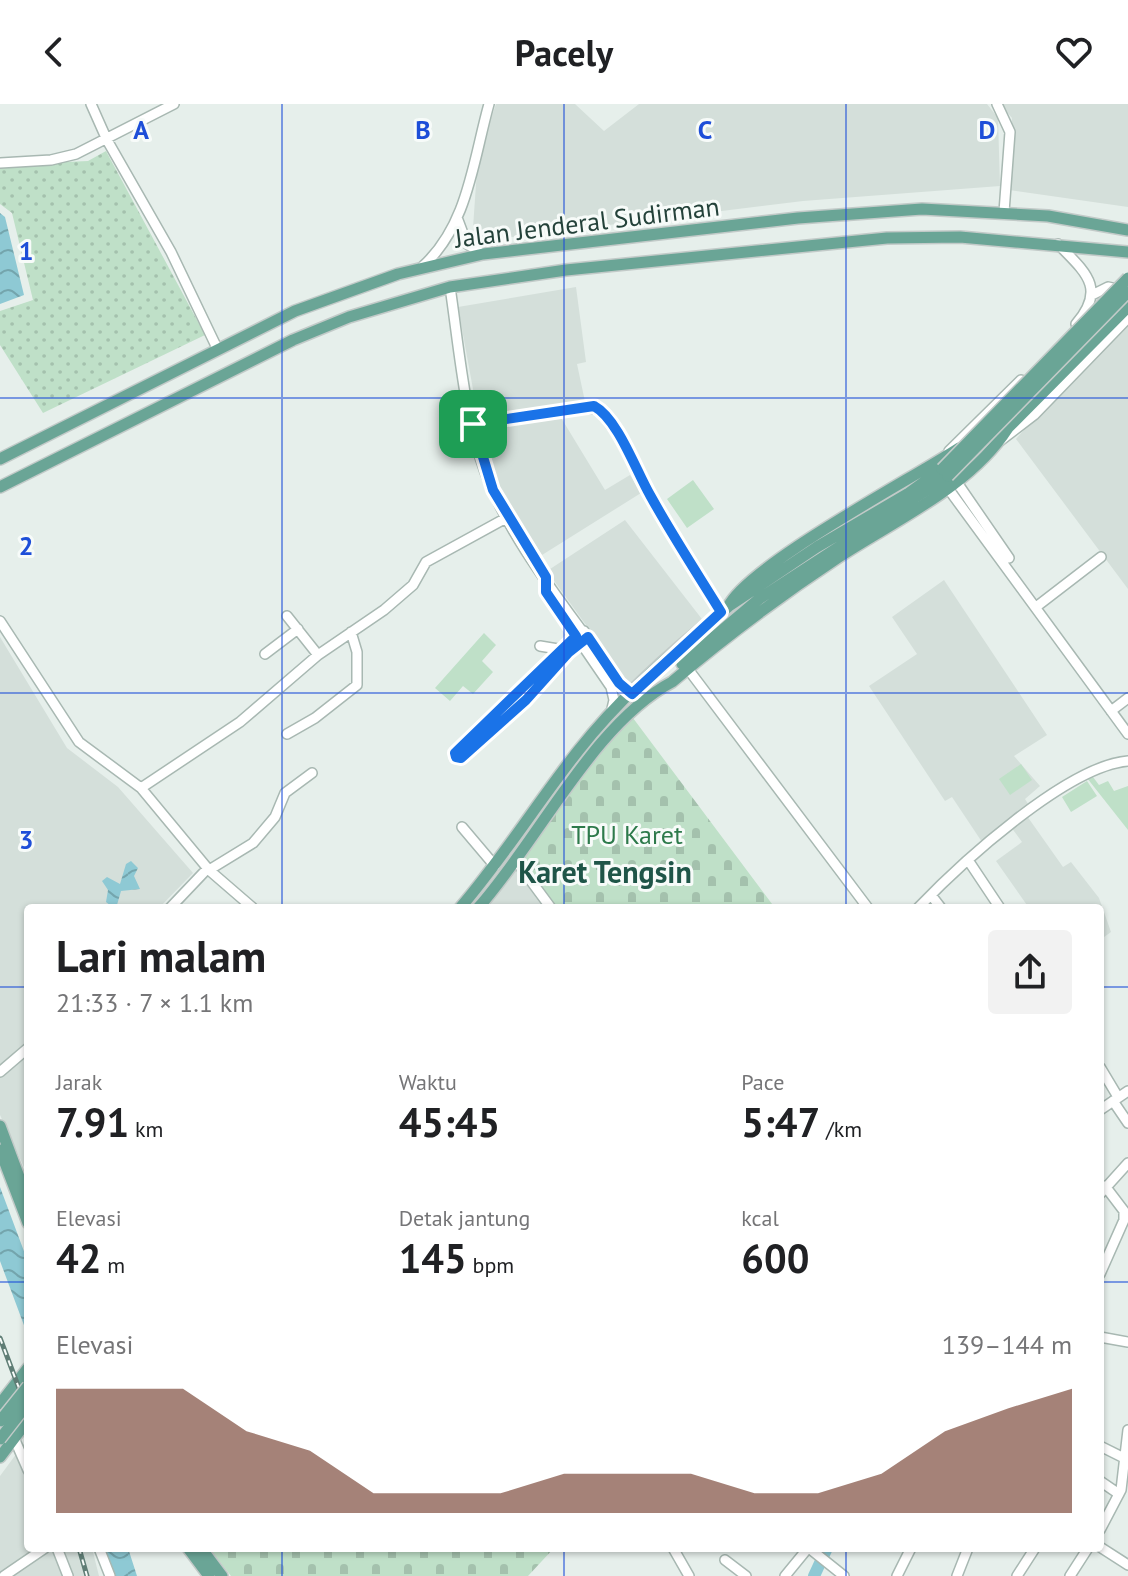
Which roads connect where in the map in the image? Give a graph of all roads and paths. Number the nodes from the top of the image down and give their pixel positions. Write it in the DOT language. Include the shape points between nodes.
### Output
graph roads {
  1 [pos="91,104"];
  2 [pos="174,104"];
  3 [pos="489,104"];
  4 [pos="997,104"];
  5 [pos="107,140"];
  6 [pos="0,163"];
  7 [pos="1004,212"];
  8 [pos="458,220"];
  9 [pos="1126,229"];
  10 [pos="1058,244"];
  11 [pos="1098,248"];
  12 [pos="1128,252"];
  13 [pos="483,254"];
  14 [pos="1128,259"];
  15 [pos="422,267"];
  16 [pos="1128,278"];
  17 [pos="450,287"];
  18 [pos="1092,295"];
  19 [pos="1128,295"];
  20 [pos="1128,307"];
  21 [pos="1128,318"];
  22 [pos="217,348"];
  23 [pos="1043,390"];
  24 [pos="473,424"];
  25 [pos="1000,441"];
  26 [pos="0,459"];
  27 [pos="935,464"];
  28 [pos="951,484"];
  29 [pos="0,487"];
  30 [pos="508,517"];
  31 [pos="1101,557"];
  32 [pos="1009,558"];
  33 [pos="756,595"];
  34 [pos="1036,607"];
  35 [pos="725,609"];
  36 [pos="287,616"];
  37 [pos="0,621"];
  38 [pos="298,629"];
  39 [pos="351,632"];
  40 [pos="582,637"];
  41 [pos="540,646"];
  42 [pos="564,650"];
  43 [pos="265,654"];
  44 [pos="318,655"];
  45 [pos="688,669"];
  46 [pos="536,680"];
  47 [pos="516,691"];
  48 [pos="653,692"];
  49 [pos="632,694"];
  50 [pos="1128,698"];
  51 [pos="526,700"];
  52 [pos="1111,711"];
  53 [pos="611,714"];
  54 [pos="287,734"];
  55 [pos="1128,734"];
  56 [pos="1128,761"];
  57 [pos="312,773"];
  58 [pos="144,791"];
  59 [pos="462,827"];
  60 [pos="968,860"];
  61 [pos="517,862"];
  62 [pos="495,866"];
  63 [pos="208,869"];
  64 [pos="931,895"];
  65 [pos="174,904"];
  66 [pos="248,904"];
  67 [pos="463,904"];
  68 [pos="481,904"];
  69 [pos="548,904"];
  70 [pos="865,904"];
  71 [pos="922,904"];
  72 [pos="938,904"];
  73 [pos="997,904"];
  74 [pos="24,1051"];
  75 [pos="1104,1071"];
  76 [pos="0,1072"];
  77 [pos="1128,1091"];
  78 [pos="1116,1099"];
  79 [pos="1104,1107"];
  80 [pos="1128,1123"];
  81 [pos="0,1126"];
  82 [pos="0,1150"];
  83 [pos="1128,1163"];
  84 [pos="1104,1189"];
  85 [pos="24,1190"];
  86 [pos="1104,1191"];
  87 [pos="24,1213"];
  88 [pos="1104,1265"];
  89 [pos="1104,1338"];
  90 [pos="1128,1342"];
  91 [pos="24,1373"];
  92 [pos="24,1391"];
  93 [pos="0,1404"];
  94 [pos="24,1408"];
  95 [pos="0,1419"];
  96 [pos="24,1425"];
  97 [pos="1128,1430"];
  98 [pos="14,1438"];
  99 [pos="0,1439"];
  100 [pos="1104,1448"];
  101 [pos="0,1457"];
  102 [pos="24,1461"];
  103 [pos="1126,1461"];
  104 [pos="1104,1484"];
  105 [pos="1118,1495"];
  106 [pos="1128,1505"];
  107 [pos="1104,1522"];
  108 [pos="1104,1550"];
  109 [pos="39,1552"];
  110 [pos="59,1552"];
  111 [pos="101,1552"];
  112 [pos="191,1552"];
  113 [pos="204,1552"];
  114 [pos="675,1552"];
  115 [pos="807,1552"];
  116 [pos="814,1552"];
  117 [pos="909,1552"];
  118 [pos="966,1552"];
  119 [pos="1032,1552"];
  120 [pos="1085,1552"];
  121 [pos="725,1560"];
  122 [pos="1128,1565"];
  123 [pos="4,1576"];
  124 [pos="68,1576"];
  125 [pos="110,1576"];
  126 [pos="209,1576"];
  127 [pos="222,1576"];
  128 [pos="689,1576"];
  129 [pos="746,1576"];
  130 [pos="785,1576"];
  131 [pos="844,1576"];
  132 [pos="897,1576"];
  133 [pos="957,1576"];
  134 [pos="1017,1576"];
  135 [pos="1070,1576"];
  1 -- 5 [label="street"];
  2 -- 5 [label="street"];
  3 -- 8 [label="street"];
  4 -- 7 [label="street" via="1010,132"];
  5 -- 6 [label="street" via="62,158"];
  5 -- 22 [label="street" via="171,252"];
  7 -- 9 [label="main road, Jalan Jenderal Sudirman"];
  7 -- 13 [label="main road, Jalan Jenderal Sudirman" via="859,213"];
  8 -- 13 [label="street" via="463,238"];
  8 -- 15 [label="street" via="443,247"];
  10 -- 11 [label="main road, Jalan Jenderal Sudirman"];
  10 -- 17 [label="main road, Jalan Jenderal Sudirman" via="960,237 828,241"];
  10 -- 18 [label="street" via="1085,273"];
  11 -- 12 [label="main road, Jalan Jenderal Sudirman"];
  11 -- 14 [label="main road, Jalan Jenderal Sudirman"];
  13 -- 15 [label="main road, Jalan Jenderal Sudirman"];
  15 -- 22 [label="main road, Jalan Jenderal Sudirman" via="324,299"];
  16 -- 33 [label="main road, bridge" via="933,476"];
  17 -- 24 [label="street"];
  17 -- 29 [label="main road, Jalan Jenderal Sudirman" via="293,340"];
  18 -- 19 [label="street" via="1108,287"];
  18 -- 27 [label="street" via="1086,313 1071,330"];
  19 -- 23 [label="main road, bridge"];
  19 -- 33 [label="main road, bridge" via="948,476"];
  20 -- 23 [label="main road"];
  21 -- 25 [label="street" via="1028,421"];
  22 -- 26 [label="main road, Jalan Jenderal Sudirman"];
  23 -- 25 [label="main road"];
  23 -- 27 [label="main road"];
  24 -- 30 [label="street" via="487,476"];
  24 -- 35 [label="street" via="599,409"];
  25 -- 28 [label="main road"];
  27 -- 35 [label="main road" via="762,573"];
  28 -- 32 [label="street"];
  28 -- 34 [label="street"];
  28 -- 45 [label="main road" via="799,584"];
  30 -- 39 [label="street" via="426,562 413,585"];
  30 -- 40 [label="street"];
  31 -- 34 [label="street"];
  33 -- 35 [label="main road"];
  33 -- 48 [label="main road"];
  34 -- 52 [label="street"];
  35 -- 49 [label="main road"];
  36 -- 38 [label="street"];
  37 -- 58 [label="street" via="79,742"];
  38 -- 43 [label="street"];
  38 -- 44 [label="street"];
  39 -- 44 [label="street"];
  39 -- 54 [label="street" via="357,685"];
  40 -- 42 [label="street"];
  40 -- 49 [label="street"];
  40 -- 53 [label="street" via="611,687"];
  41 -- 42 [label="street"];
  42 -- 46 [label="street"];
  44 -- 58 [label="street" via="240,722"];
  45 -- 48 [label="main road"];
  45 -- 70 [label="street"];
  46 -- 47 [label="street"];
  46 -- 51 [label="street"];
  47 -- 51 [label="street"];
  47 -- 51 [label="street" via="470,745"];
  48 -- 61 [label="main road" via="592,755"];
  49 -- 53 [label="main road"];
  50 -- 52 [label="street"];
  52 -- 55 [label="street"];
  53 -- 62 [label="main road" via="573,757"];
  56 -- 60 [label="street" via="1103,765 1081,777"];
  57 -- 63 [label="street" via="285,793 275,817 253,843"];
  58 -- 63 [label="street"];
  59 -- 62 [label="street"];
  60 -- 64 [label="street"];
  60 -- 73 [label="street"];
  61 -- 68 [label="main road"];
  61 -- 69 [label="street"];
  62 -- 67 [label="main road"];
  63 -- 65 [label="street"];
  63 -- 66 [label="street"];
  64 -- 71 [label="street"];
  64 -- 72 [label="street"];
  74 -- 76 [label="street"];
  75 -- 78 [label="street"];
  77 -- 78 [label="street"];
  78 -- 79 [label="street"];
  78 -- 80 [label="street"];
  81 -- 85 [label="main road"];
  82 -- 87 [label="main road"];
  83 -- 84 [label="street"];
  86 -- 88 [label="street" via="1124,1211"];
  89 -- 90 [label="street"];
  91 -- 93 [label="main road"];
  92 -- 95 [label="main road, bridge"];
  94 -- 99 [label="main road, bridge"];
  95 -- 98 [label="main road" via="12,1427"];
  96 -- 98 [label="main road"];
  97 -- 103 [label="street"];
  98 -- 101 [label="main road"];
  98 -- 102 [label="street"];
  100 -- 103 [label="street"];
  103 -- 105 [label="street"];
  104 -- 105 [label="street"];
  105 -- 106 [label="street"];
  105 -- 107 [label="street"];
  108 -- 122 [label="street"];
  109 -- 123 [label="street"];
  110 -- 124 [label="street"];
  111 -- 125 [label="street"];
  112 -- 126 [label="main road"];
  113 -- 127 [label="main road"];
  114 -- 128 [label="street"];
  115 -- 130 [label="street"];
  116 -- 131 [label="street"];
  117 -- 132 [label="street"];
  118 -- 133 [label="street"];
  119 -- 134 [label="street"];
  120 -- 135 [label="street"];
  121 -- 129 [label="street"];
}
